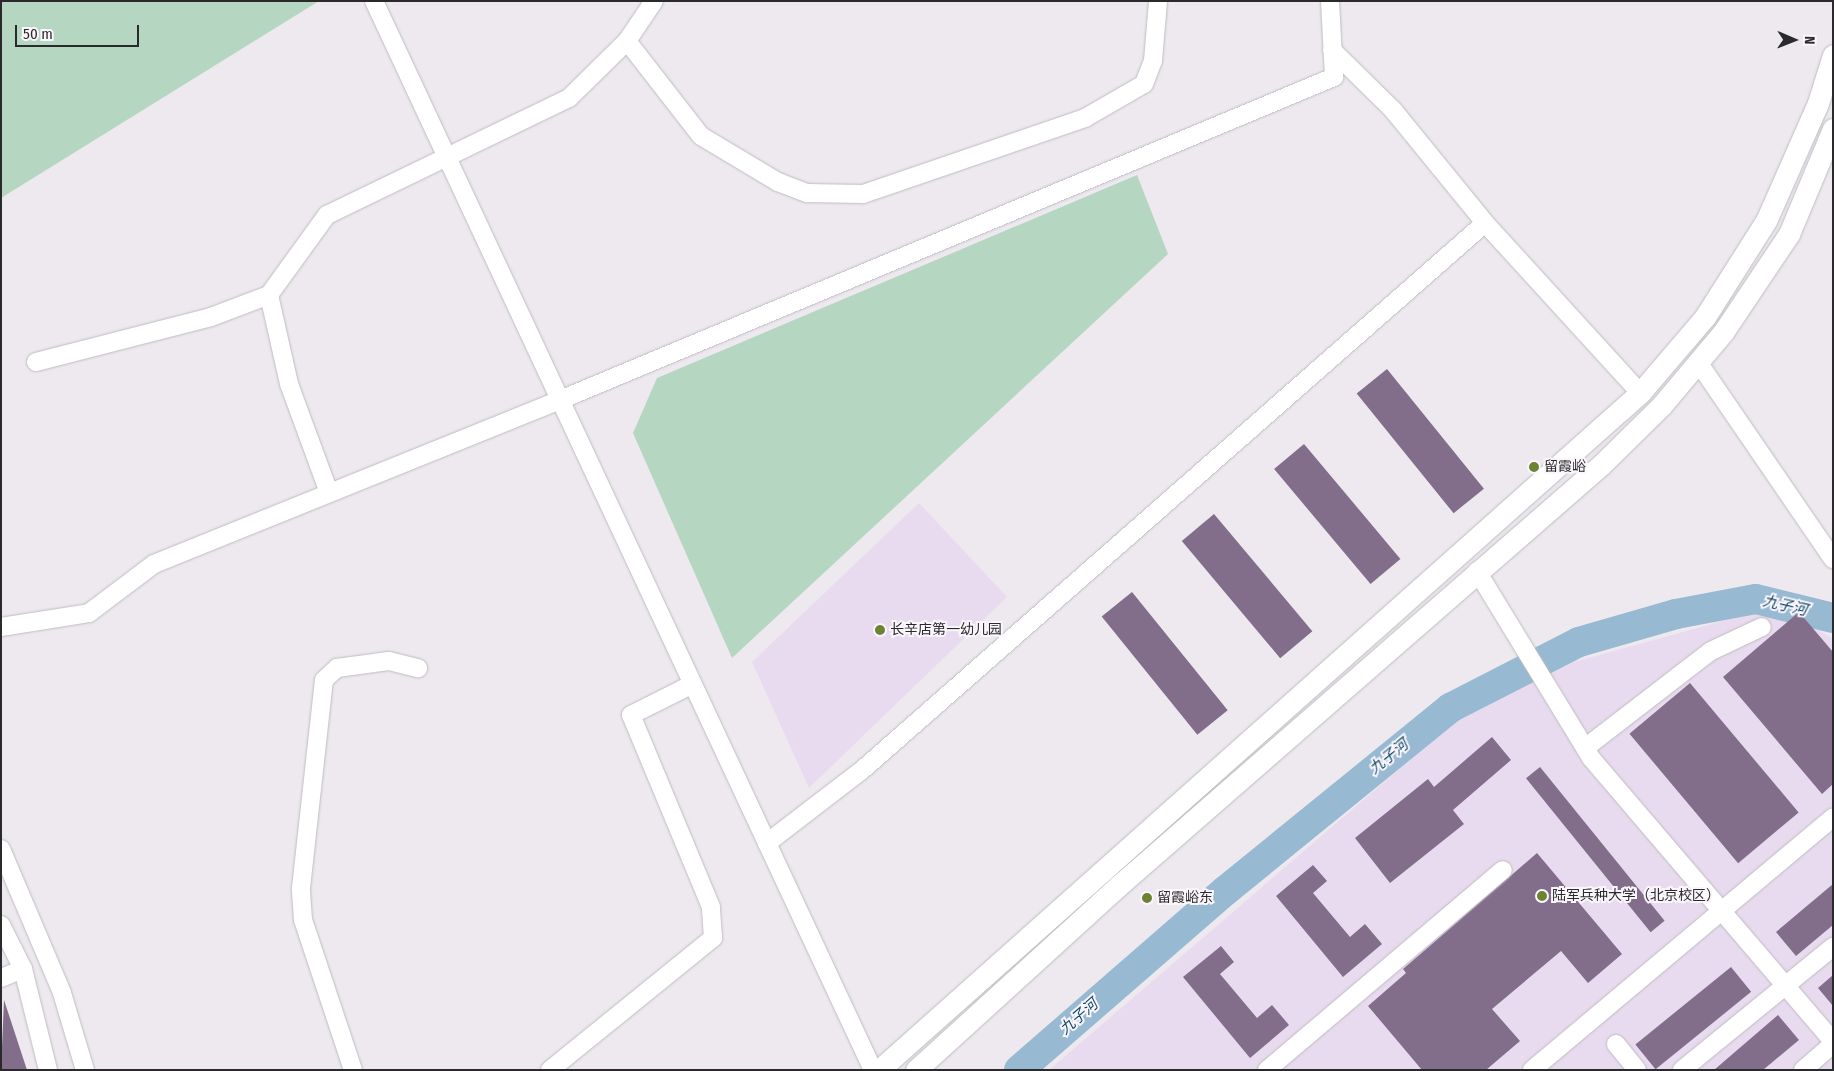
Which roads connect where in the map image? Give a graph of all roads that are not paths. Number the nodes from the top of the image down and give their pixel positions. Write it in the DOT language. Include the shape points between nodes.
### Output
graph roads {
  1 [pos="374,1"];
  2 [pos="654,1"];
  3 [pos="1158,1"];
  4 [pos="1330,1"];
  5 [pos="627,41"];
  6 [pos="1332,50"];
  7 [pos="1833,55"];
  8 [pos="1833,129"];
  9 [pos="446,156"];
  10 [pos="1485,223"];
  11 [pos="269,295"];
  12 [pos="36,362"];
  13 [pos="1698,362"];
  14 [pos="1640,393"];
  15 [pos="560,400"];
  16 [pos="329,493"];
  17 [pos="1832,558"];
  18 [pos="1477,571"];
  19 [pos="1762,626"];
  20 [pos="1,627"];
  21 [pos="418,668"];
  22 [pos="692,684"];
  23 [pos="1585,748"];
  24 [pos="1833,817"];
  25 [pos="767,843"];
  26 [pos="1,849"];
  27 [pos="1503,870"];
  28 [pos="1723,912"];
  29 [pos="1,925"];
  30 [pos="1833,947"];
  31 [pos="24,969"];
  32 [pos="1,978"];
  33 [pos="1785,986"];
  34 [pos="1833,1043"];
  35 [pos="1616,1044"];
  36 [pos="48,1070"];
  37 [pos="85,1070"];
  38 [pos="353,1070"];
  39 [pos="550,1070"];
  40 [pos="873,1070"];
  41 [pos="879,1070"];
  42 [pos="916,1070"];
  43 [pos="1267,1070"];
  44 [pos="1532,1070"];
  45 [pos="1637,1070"];
  46 [pos="1682,1070"];
  47 [pos="1803,1070"];
  1 -- 9 [label="street"];
  2 -- 5 [label="street"];
  3 -- 5 [label="street" via="1153,61 1144,84 1085,118 863,194 807,193 778,182 701,136"];
  4 -- 6 [label="street"];
  5 -- 9 [label="street" via="569,98"];
  6 -- 10 [label="street" via="1393,110"];
  6 -- 15 [label="street" via="1334,77"];
  7 -- 14 [label="main road" via="1818,103 1766,221 1705,317"];
  8 -- 13 [label="main road" via="1789,234"];
  9 -- 11 [label="street" via="327,215"];
  9 -- 15 [label="street"];
  10 -- 14 [label="street"];
  10 -- 25 [label="street" via="861,771"];
  11 -- 12 [label="street" via="211,317"];
  11 -- 16 [label="street" via="289,384"];
  13 -- 17 [label="street"];
  13 -- 18 [label="main road" via="1601,465"];
  14 -- 41 [label="main road"];
  15 -- 16 [label="street"];
  15 -- 22 [label="street"];
  16 -- 20 [label="street" via="154,564 90,612"];
  18 -- 23 [label="street"];
  18 -- 42 [label="main road"];
  19 -- 23 [label="street" via="1711,651"];
  21 -- 38 [label="street" via="389,661 337,668 324,680 302,888 303,920"];
  22 -- 25 [label="street"];
  22 -- 39 [label="street" via="631,715 711,907 713,938"];
  23 -- 28 [label="street"];
  24 -- 28 [label="street"];
  25 -- 40 [label="street"];
  26 -- 37 [label="street" via="62,993"];
  27 -- 43 [label="street"];
  28 -- 33 [label="street"];
  28 -- 44 [label="street"];
  29 -- 31 [label="street"];
  30 -- 33 [label="street"];
  31 -- 32 [label="street"];
  31 -- 36 [label="street"];
  33 -- 34 [label="street"];
  33 -- 46 [label="street"];
  34 -- 47 [label="street"];
  35 -- 45 [label="street"];
}
